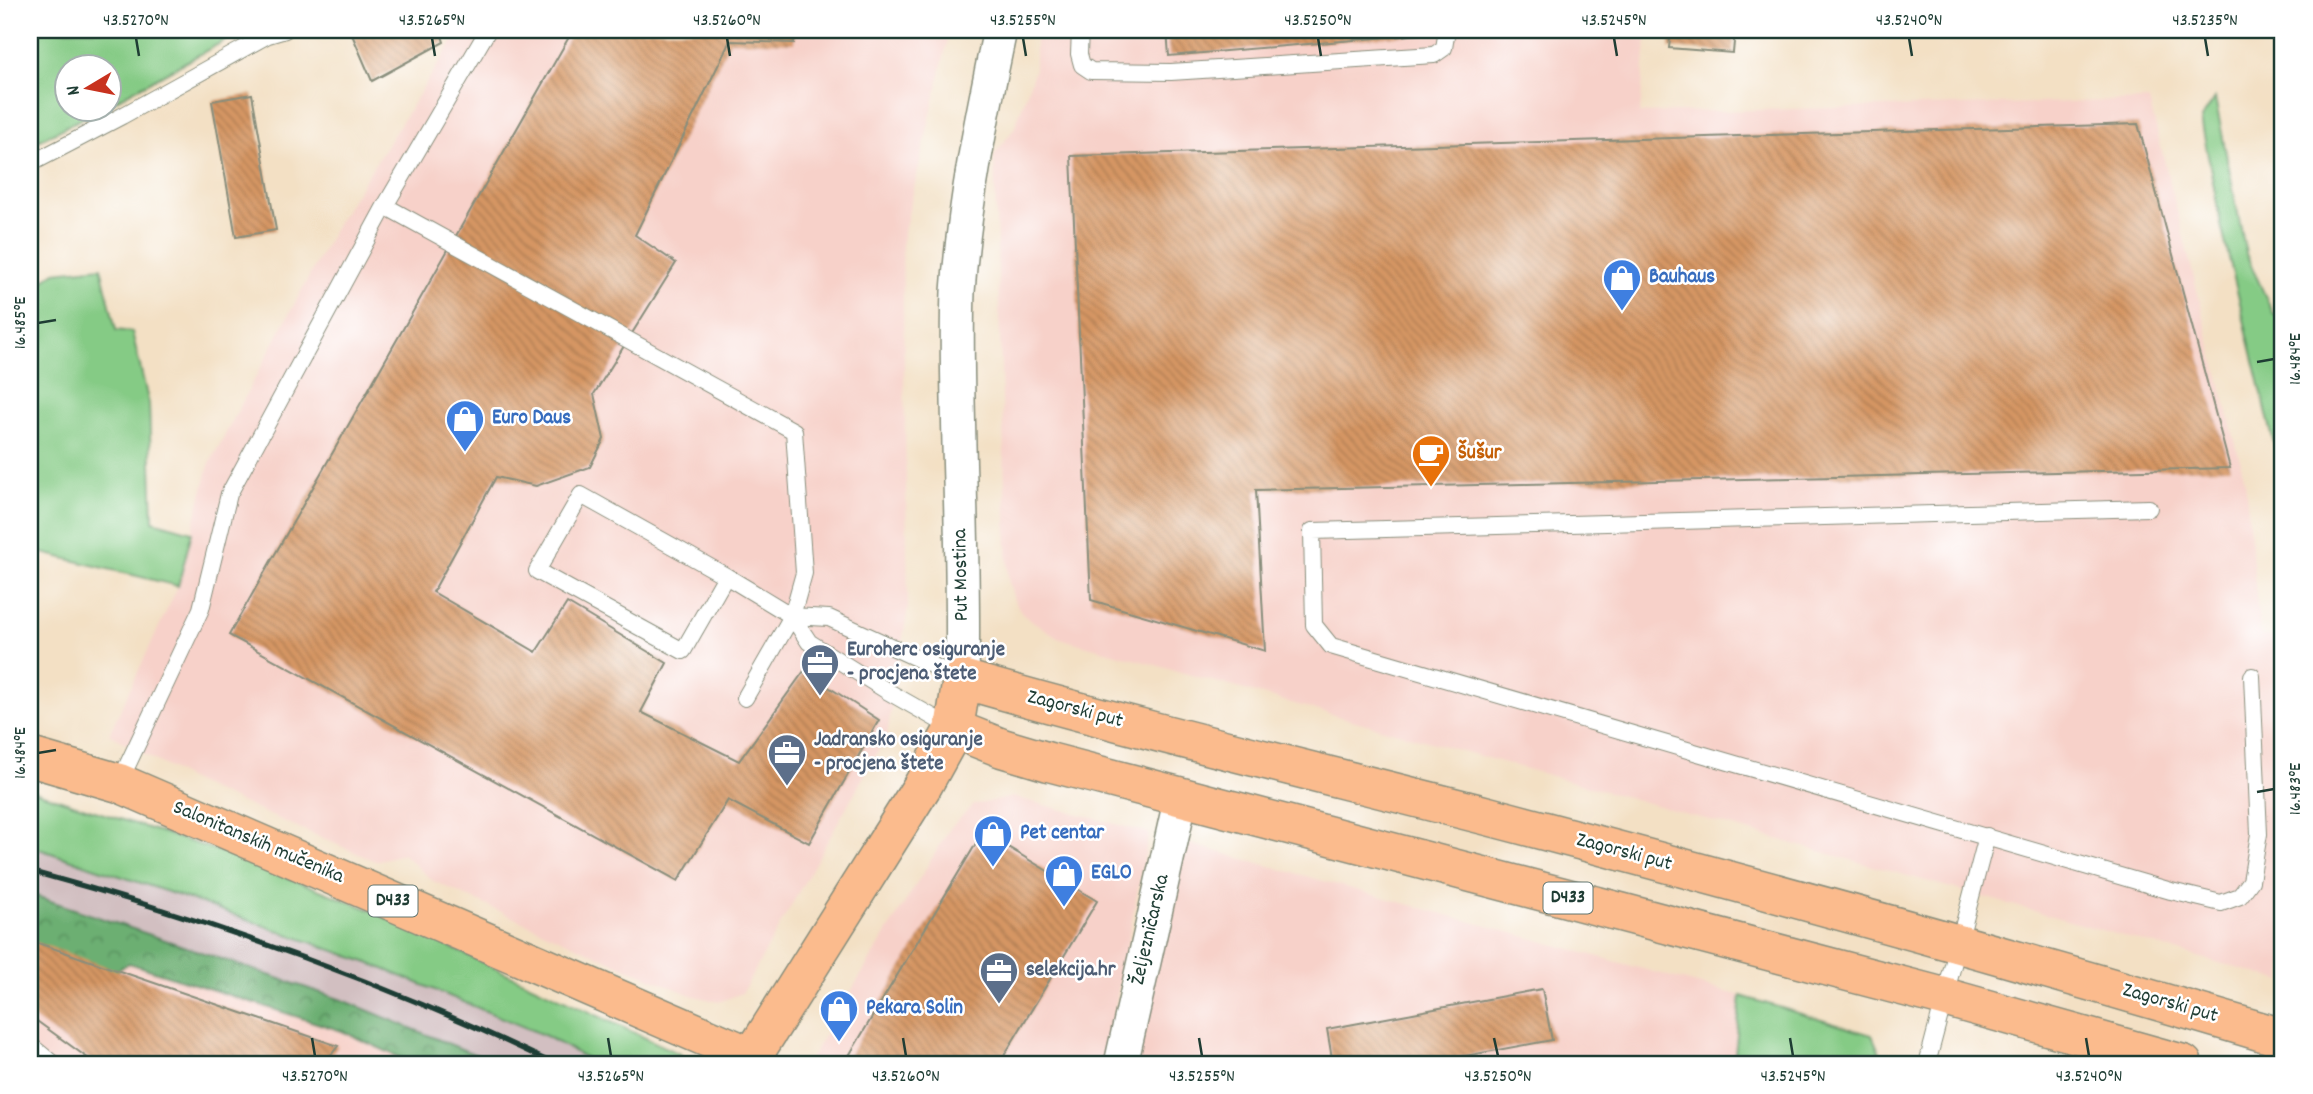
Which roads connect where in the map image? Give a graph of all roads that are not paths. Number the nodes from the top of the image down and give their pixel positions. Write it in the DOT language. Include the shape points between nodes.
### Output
graph roads {
  1 [pos="285,30"];
  2 [pos="488,30"];
  3 [pos="1000,30"];
  4 [pos="1080,30"];
  5 [pos="1447,30"];
  6 [pos="267,32"];
  7 [pos="30,164"];
  8 [pos="385,206"];
  9 [pos="2149,508"];
  10 [pos="726,576"];
  11 [pos="792,616"];
  12 [pos="2252,676"];
  13 [pos="962,679"];
  14 [pos="745,698"];
  15 [pos="954,729"];
  16 [pos="30,757"];
  17 [pos="119,783"];
  18 [pos="1181,797"];
  19 [pos="1987,836"];
  20 [pos="1959,943"];
  21 [pos="1944,997"];
  22 [pos="2283,1038"];
  23 [pos="30,1045"];
  24 [pos="750,1061"];
  25 [pos="52,1064"];
  26 [pos="1121,1064"];
  27 [pos="1927,1064"];
  28 [pos="2183,1064"];
  1 -- 6 [label="lane"];
  2 -- 8 [label="lane"];
  3 -- 13 [label="street, Put Mostina" via="967,206 958,291"];
  4 -- 5 [label="lane" via="1079,54 1082,65 1091,71 1171,72 1433,55 1444,48"];
  6 -- 7 [label="lane"];
  8 -- 11 [label="lane" via="794,430 804,573"];
  8 -- 17 [label="lane" via="229,494 201,609"];
  9 -- 19 [label="lane" via="1312,531 1314,625 1331,646"];
  10 -- 10 [label="lane" via="683,651 537,571 581,495"];
  10 -- 11 [label="lane"];
  11 -- 13 [label="lane" via="829,618"];
  11 -- 14 [label="lane"];
  11 -- 15 [label="lane" via="809,642"];
  12 -- 19 [label="lane" via="2259,834 2250,881 2240,897 2221,903"];
  13 -- 15 [label="main road, Put Mostina / D433"];
  13 -- 20 [label="main road, Zagorski put"];
  15 -- 18 [label="main road, D433" via="1002,748"];
  15 -- 24 [label="main road, Put Mostina / D433"];
  16 -- 17 [label="main road, Salonitanskih mučenika / D433"];
  17 -- 24 [label="main road, Salonitanskih mučenika / D433"];
  18 -- 21 [label="main road, D433"];
  18 -- 26 [label="street, Željezničarska"];
  19 -- 20 [label="lane"];
  20 -- 21 [label="lane"];
  20 -- 22 [label="main road, Zagorski put"];
  21 -- 27 [label="lane"];
  21 -- 28 [label="main road, D433"];
  23 -- 25 [label="lane"];
}
